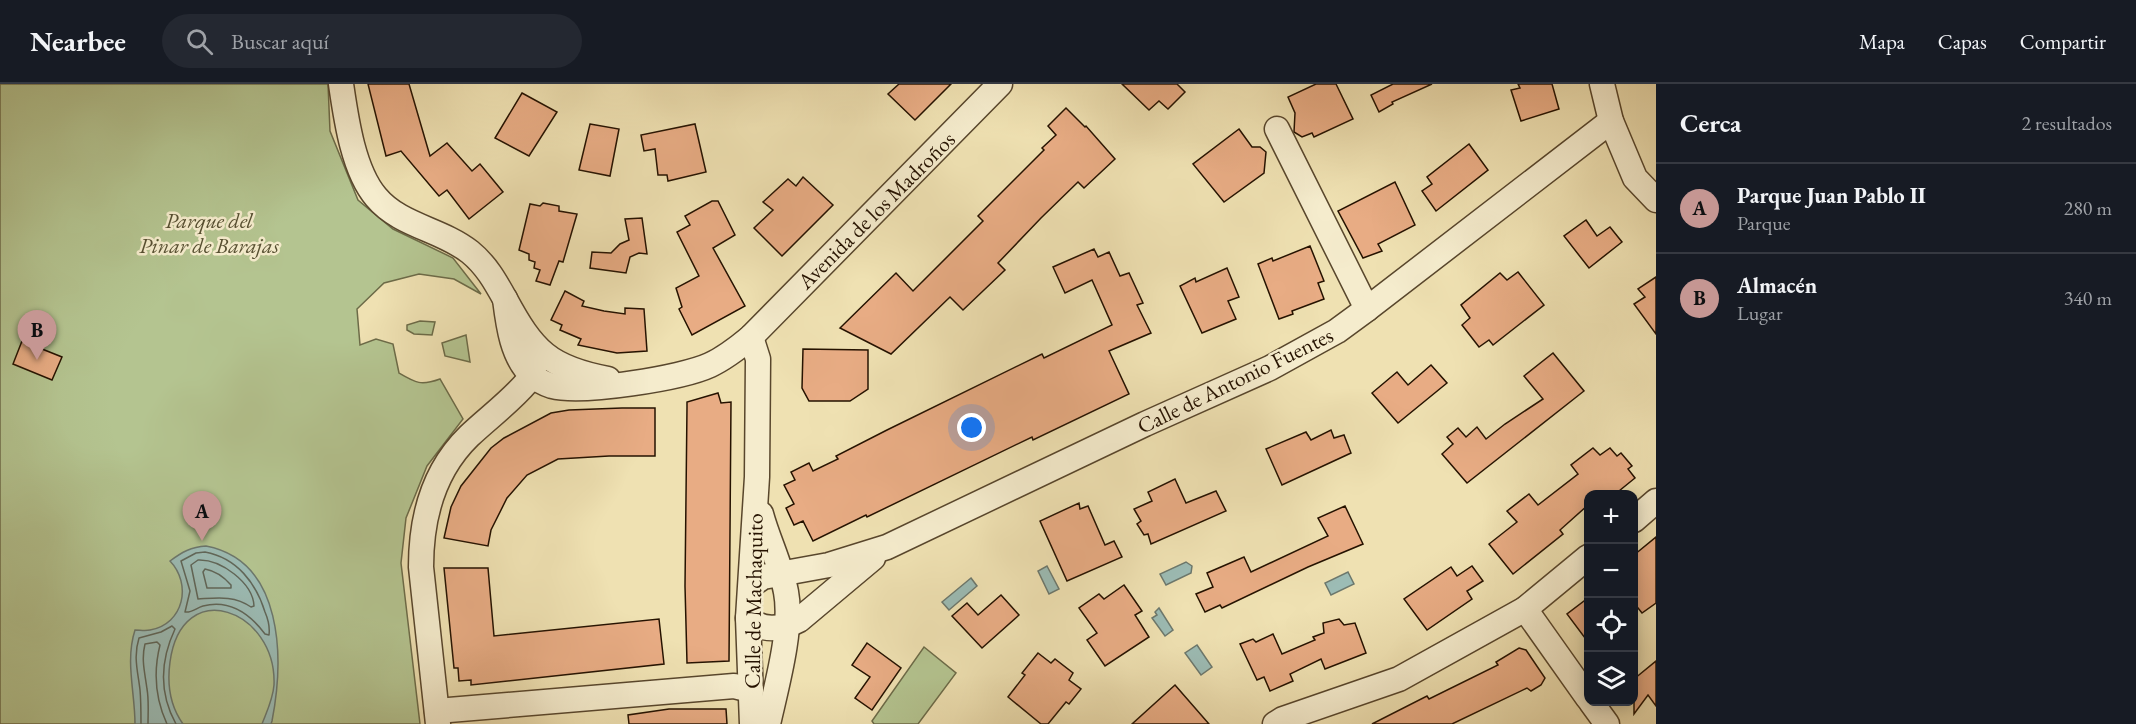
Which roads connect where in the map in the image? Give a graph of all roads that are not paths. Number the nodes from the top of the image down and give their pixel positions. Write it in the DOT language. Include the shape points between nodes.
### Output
graph roads {
  1 [pos="340,84"];
  2 [pos="1000,84"];
  3 [pos="1602,84"];
  4 [pos="1611,121"];
  5 [pos="1277,129"];
  6 [pos="1656,200"];
  7 [pos="505,299"];
  8 [pos="1367,309"];
  9 [pos="752,337"];
  10 [pos="537,347"];
  11 [pos="532,375"];
  12 [pos="643,381"];
  13 [pos="757,477"];
  14 [pos="1656,501"];
  15 [pos="1638,517"];
  16 [pos="886,547"];
  17 [pos="1584,560"];
  18 [pos="782,573"];
  19 [pos="751,585"];
  20 [pos="1525,609"];
  21 [pos="748,618"];
  22 [pos="787,626"];
  23 [pos="751,690"];
  24 [pos="1584,692"];
  25 [pos="1594,706"];
  26 [pos="437,718"];
  27 [pos="752,724"];
  28 [pos="768,724"];
  29 [pos="1275,724"];
  30 [pos="1608,724"];
  1 -- 7 [label="street" via="358,164 375,196 393,213 471,252 485,265"];
  2 -- 9 [label="street, Avenida de los Madroños"];
  3 -- 4 [label="street"];
  4 -- 6 [label="street" via="1635,178"];
  4 -- 8 [label="street, Calle de Antonio Fuentes"];
  5 -- 8 [label="street"];
  7 -- 10 [label="street"];
  7 -- 11 [label="street" via="511,333"];
  8 -- 16 [label="street, Calle de Antonio Fuentes" via="1337,331 1270,368"];
  9 -- 12 [label="street, Avenida de los Madroños" via="710,365"];
  9 -- 13 [label="street, Calle de Machaquito" via="758,359"];
  10 -- 11 [label="street"];
  10 -- 12 [label="street" via="545,356 583,374"];
  11 -- 12 [label="street" via="552,386 567,388"];
  11 -- 26 [label="street" via="455,453 432,494 425,517 421,567"];
  13 -- 18 [label="street, Calle de Machaquito" via="761,515"];
  13 -- 19 [label="street, Calle de Machaquito"];
  14 -- 15 [label="street"];
  16 -- 18 [label="street, Calle de Antonio Fuentes" via="829,565"];
  16 -- 22 [label="street, Calle de Antonio Fuentes"];
  17 -- 20 [label="street"];
  18 -- 19 [label="street, Calle de Antonio Fuentes" via="763,577"];
  18 -- 22 [label="street, Calle de Machaquito" via="787,594"];
  19 -- 21 [label="street, Calle de Machaquito"];
  20 -- 24 [label="street"];
  20 -- 29 [label="street" via="1399,679"];
  21 -- 22 [label="street" via="762,628"];
  21 -- 23 [label="street, Calle de Machaquito"];
  22 -- 28 [label="street, Calle de Machaquito"];
  23 -- 26 [label="street" via="734,686"];
  23 -- 27 [label="street, Calle de Machaquito"];
  25 -- 30 [label="street"];
}
